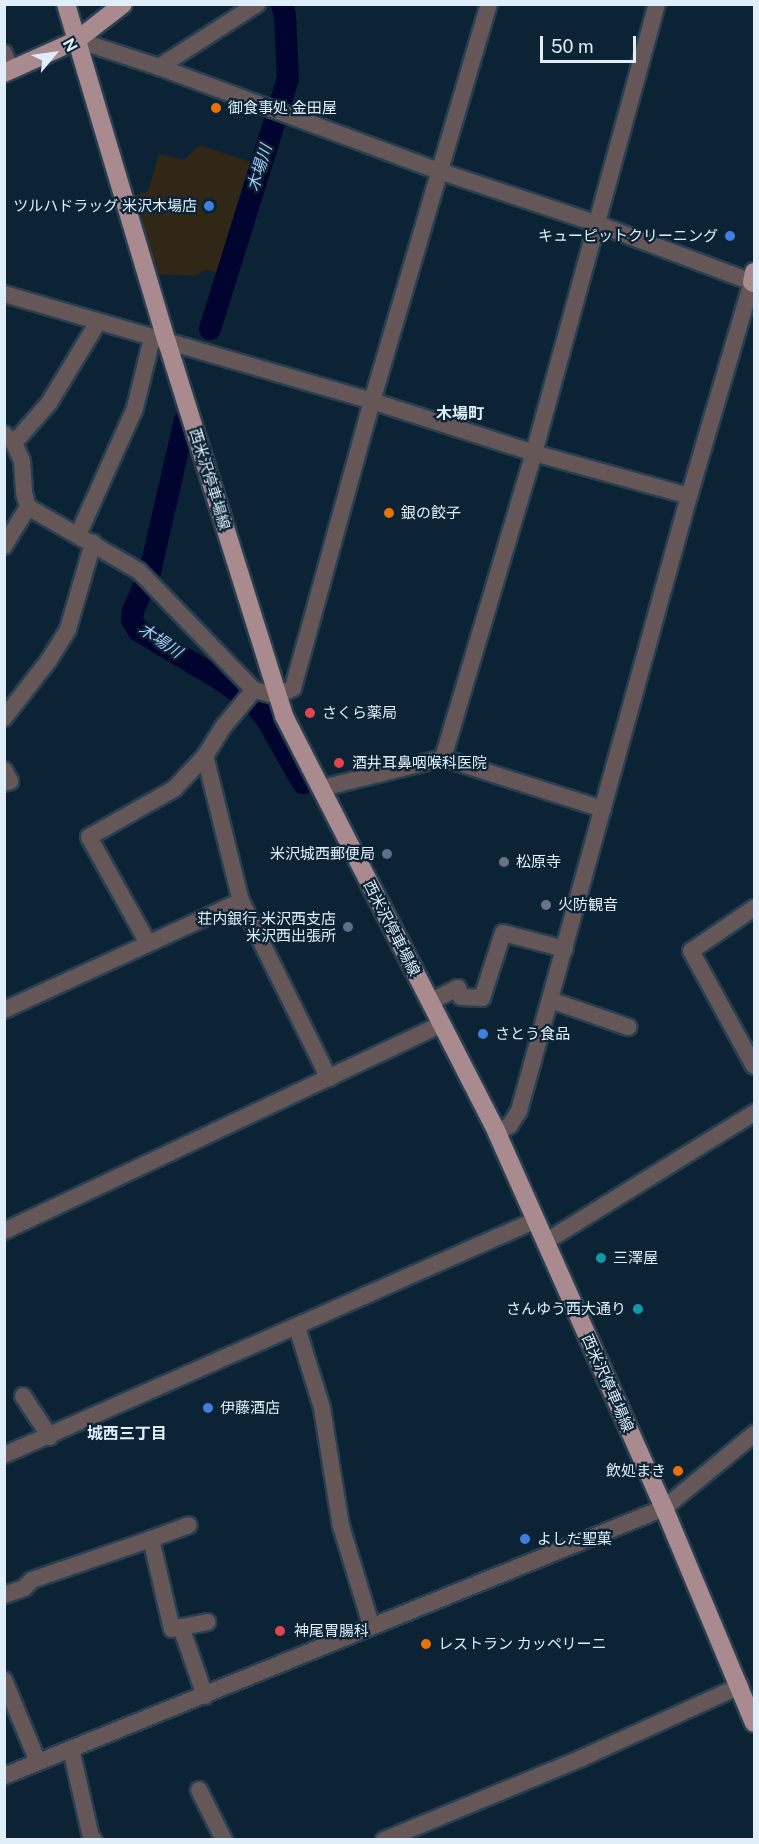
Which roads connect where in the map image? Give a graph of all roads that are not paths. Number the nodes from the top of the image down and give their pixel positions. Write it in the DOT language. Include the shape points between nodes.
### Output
graph roads {
  1 [pos="66,4"];
  2 [pos="123,4"];
  3 [pos="257,4"];
  4 [pos="489,4"];
  5 [pos="657,4"];
  6 [pos="77,40"];
  7 [pos="7,66"];
  8 [pos="159,67"];
  9 [pos="439,171"];
  10 [pos="595,223"];
  11 [pos="754,279"];
  12 [pos="4,294"];
  13 [pos="98,322"];
  14 [pos="160,340"];
  15 [pos="372,401"];
  16 [pos="9,439"];
  17 [pos="534,453"];
  18 [pos="689,496"];
  19 [pos="28,507"];
  20 [pos="78,535"];
  21 [pos="93,543"];
  22 [pos="4,546"];
  23 [pos="254,690"];
  24 [pos="278,696"];
  25 [pos="4,718"];
  26 [pos="205,756"];
  27 [pos="443,758"];
  28 [pos="4,770"];
  29 [pos="4,783"];
  30 [pos="322,788"];
  31 [pos="603,809"];
  32 [pos="241,901"];
  33 [pos="754,908"];
  34 [pos="148,942"];
  35 [pos="565,949"];
  36 [pos="550,1000"];
  37 [pos="430,1002"];
  38 [pos="4,1010"];
  39 [pos="441,1024"];
  40 [pos="628,1027"];
  41 [pos="754,1066"];
  42 [pos="329,1078"];
  43 [pos="754,1113"];
  44 [pos="498,1133"];
  45 [pos="536,1220"];
  46 [pos="4,1231"];
  47 [pos="545,1242"];
  48 [pos="297,1327"];
  49 [pos="23,1396"];
  50 [pos="754,1434"];
  51 [pos="50,1437"];
  52 [pos="4,1455"];
  53 [pos="664,1508"];
  54 [pos="189,1525"];
  55 [pos="151,1539"];
  56 [pos="6,1591"];
  57 [pos="207,1622"];
  58 [pos="371,1625"];
  59 [pos="181,1627"];
  60 [pos="4,1680"];
  61 [pos="740,1686"];
  62 [pos="205,1696"];
  63 [pos="754,1723"];
  64 [pos="71,1749"];
  65 [pos="38,1762"];
  66 [pos="4,1776"];
  67 [pos="199,1790"];
  68 [pos="94,1839"];
  69 [pos="224,1839"];
  70 [pos="384,1839"];
  1 -- 6 [label="main road, 西米沢停車場線"];
  2 -- 6 [label="main road"];
  3 -- 8 [label="street"];
  4 -- 9 [label="street"];
  5 -- 10 [label="street"];
  6 -- 7 [label="main road"];
  6 -- 8 [label="street"];
  6 -- 14 [label="main road, 西米沢停車場線"];
  8 -- 9 [label="street"];
  9 -- 10 [label="street"];
  9 -- 15 [label="street"];
  10 -- 11 [label="street"];
  10 -- 17 [label="street"];
  11 -- 18 [label="street"];
  12 -- 13 [label="street"];
  13 -- 14 [label="street"];
  13 -- 16 [label="street" via="49,403"];
  14 -- 15 [label="street"];
  14 -- 20 [label="street" via="135,408"];
  14 -- 24 [label="main road, 西米沢停車場線"];
  15 -- 17 [label="street"];
  15 -- 24 [label="street" via="292,688"];
  16 -- 19 [label="street" via="22,461"];
  17 -- 18 [label="street"];
  17 -- 27 [label="street"];
  18 -- 31 [label="street"];
  19 -- 20 [label="street"];
  19 -- 22 [label="street"];
  20 -- 21 [label="street"];
  21 -- 23 [label="street" via="139,572"];
  21 -- 25 [label="street" via="68,629"];
  23 -- 24 [label="street"];
  23 -- 26 [label="street"];
  24 -- 30 [label="main road, 西米沢停車場線" via="284,716"];
  26 -- 32 [label="street"];
  26 -- 34 [label="street" via="174,789 89,837"];
  27 -- 30 [label="street"];
  27 -- 31 [label="street"];
  28 -- 29 [label="street" via="10,781"];
  30 -- 37 [label="main road, 西米沢停車場線"];
  31 -- 35 [label="street"];
  32 -- 34 [label="street"];
  32 -- 42 [label="street"];
  33 -- 41 [label="street" via="691,951"];
  34 -- 38 [label="street"];
  35 -- 36 [label="street"];
  35 -- 37 [label="street" via="503,933 482,998 461,997 458,988"];
  36 -- 40 [label="street"];
  36 -- 44 [label="street" via="519,1111 510,1125"];
  37 -- 39 [label="main road, 西米沢停車場線"];
  39 -- 42 [label="street"];
  39 -- 44 [label="main road, 西米沢停車場線"];
  42 -- 46 [label="street"];
  43 -- 47 [label="street"];
  44 -- 45 [label="main road, 西米沢停車場線"];
  45 -- 47 [label="main road, 西米沢停車場線"];
  45 -- 48 [label="street"];
  47 -- 53 [label="main road, 西米沢停車場線"];
  48 -- 51 [label="street"];
  48 -- 58 [label="street" via="322,1408 341,1526"];
  49 -- 51 [label="street"];
  50 -- 53 [label="street"];
  51 -- 52 [label="street"];
  53 -- 58 [label="street"];
  53 -- 61 [label="main road, 西米沢停車場線"];
  54 -- 55 [label="street"];
  55 -- 56 [label="street" via="32,1580 24,1588"];
  55 -- 59 [label="street" via="172,1629"];
  57 -- 59 [label="street"];
  58 -- 62 [label="street"];
  59 -- 62 [label="street"];
  60 -- 65 [label="street"];
  61 -- 63 [label="main road, 西米沢停車場線"];
  61 -- 70 [label="street" via="582,1758"];
  62 -- 64 [label="street"];
  64 -- 65 [label="street"];
  64 -- 68 [label="street"];
  65 -- 66 [label="street"];
  67 -- 69 [label="street"];
}
